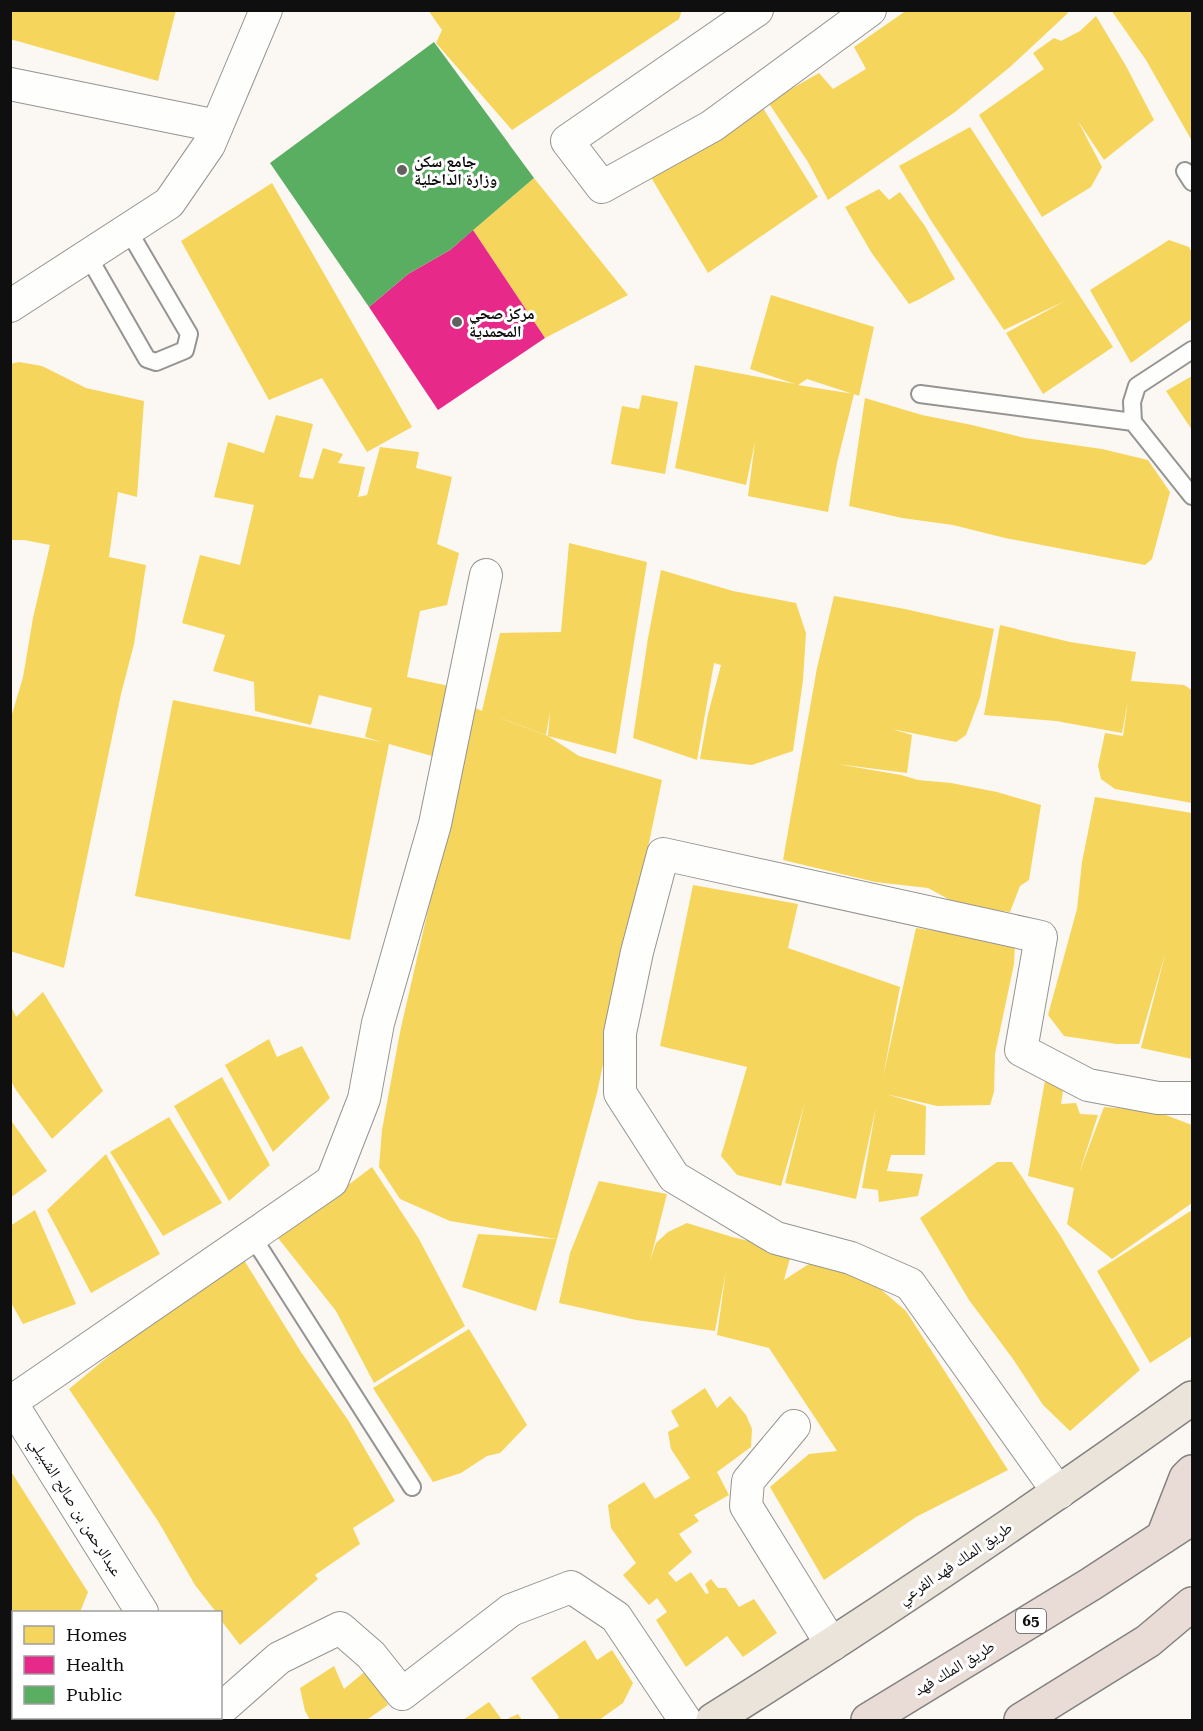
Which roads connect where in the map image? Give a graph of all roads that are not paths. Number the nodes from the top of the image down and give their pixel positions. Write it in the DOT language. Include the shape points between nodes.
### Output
graph roads {
  1 [pos="266,10"];
  2 [pos="758,10"];
  3 [pos="870,10"];
  4 [pos="10,84"];
  5 [pos="217,126"];
  6 [pos="128,230"];
  7 [pos="88,256"];
  8 [pos="10,306"];
  9 [pos="1192,350"];
  10 [pos="920,394"];
  11 [pos="1133,422"];
  12 [pos="1192,496"];
  13 [pos="486,574"];
  14 [pos="1192,1098"];
  15 [pos="252,1236"];
  16 [pos="1192,1398"];
  17 [pos="11,1402"];
  18 [pos="794,1426"];
  19 [pos="1192,1472"];
  20 [pos="412,1487"];
  21 [pos="1059,1493"];
  22 [pos="1192,1518"];
  23 [pos="1163,1537"];
  24 [pos="1192,1604"];
  25 [pos="141,1611"];
  26 [pos="1192,1629"];
  27 [pos="1148,1641"];
  28 [pos="832,1645"];
  29 [pos="222,1708"];
  30 [pos="685,1720"];
  31 [pos="713,1720"];
  32 [pos="867,1720"];
  33 [pos="1022,1720"];
  1 -- 5 [label="street"];
  2 -- 3 [label="street" via="567,141 602,187 712,126"];
  4 -- 5 [label="street"];
  5 -- 6 [label="street" via="169,203"];
  6 -- 7 [label="street"];
  6 -- 7 [label="lane" via="189,334 185,350 156,362 147,359"];
  7 -- 8 [label="street"];
  9 -- 11 [label="lane" via="1137,386 1132,402"];
  10 -- 11 [label="lane"];
  11 -- 12 [label="lane"];
  13 -- 15 [label="street" via="435,825 378,1023 364,1099 332,1181"];
  14 -- 21 [label="street" via="1158,1098 1088,1085 1020,1050 1041,937 663,854 636,952 620,1034 620,1093 674,1177 776,1238 851,1258 910,1284"];
  15 -- 17 [label="street"];
  15 -- 20 [label="lane"];
  16 -- 21 [label="main road, طريق الملك فهد الفرعي"];
  17 -- 25 [label="street, عبدالرحمن بن صالح الشبيلي"];
  18 -- 28 [label="street" via="748,1481 746,1506"];
  19 -- 23 [label="highway" via="1186,1478"];
  21 -- 28 [label="main road, طريق الملك فهد الفرعي"];
  22 -- 23 [label="highway, طريق الملك فهد / 65"];
  23 -- 32 [label="highway, طريق الملك فهد / 65"];
  24 -- 27 [label="highway"];
  26 -- 27 [label="highway"];
  27 -- 33 [label="highway"];
  28 -- 31 [label="main road, طريق الملك فهد الفرعي"];
  29 -- 30 [label="street" via="279,1658 340,1628 371,1655 402,1694 511,1610 571,1587 616,1617"];
}
